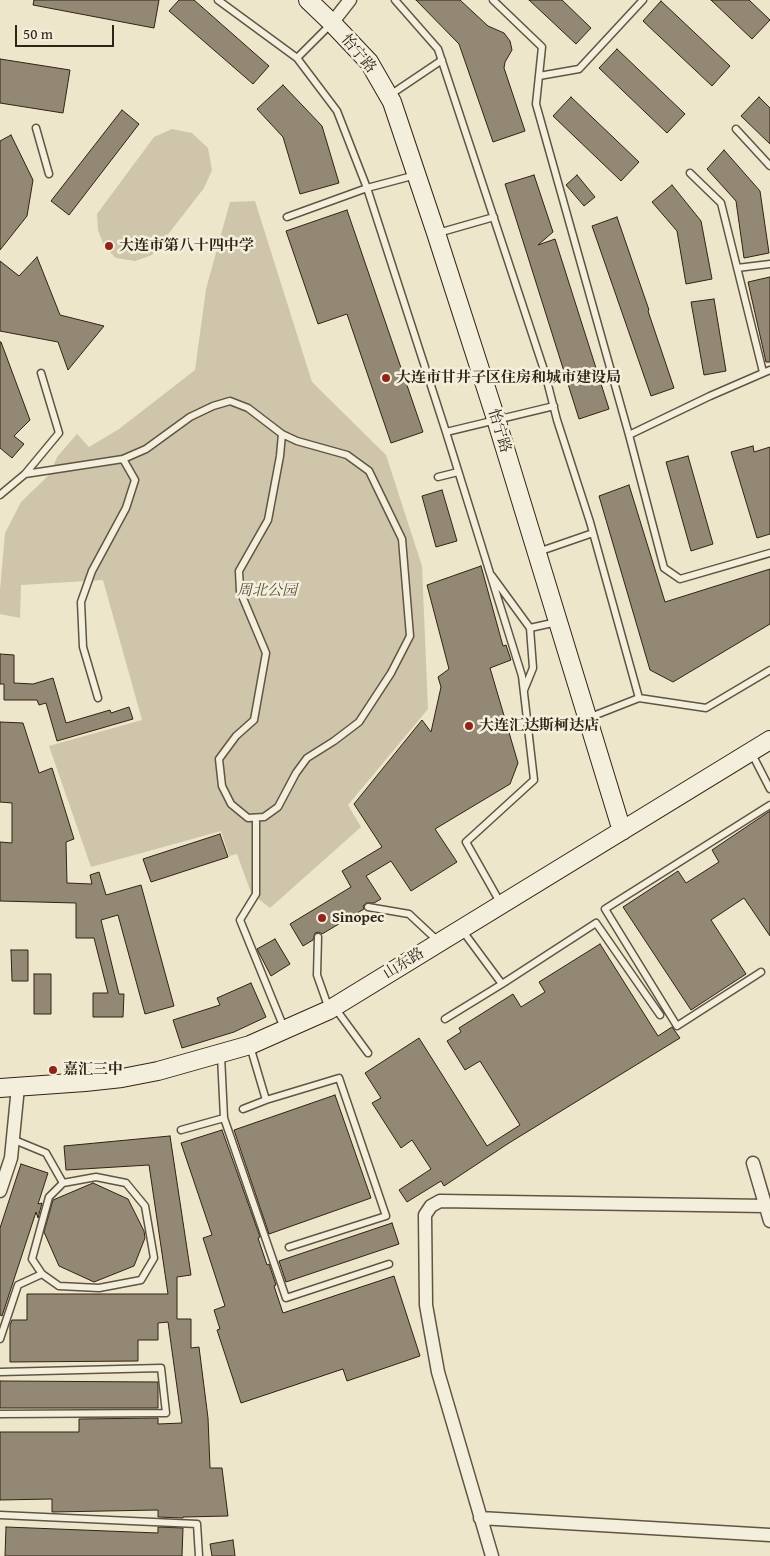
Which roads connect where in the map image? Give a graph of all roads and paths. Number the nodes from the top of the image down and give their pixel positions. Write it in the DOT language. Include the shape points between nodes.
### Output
graph roads {
  1 [pos="218,0"];
  2 [pos="308,0"];
  3 [pos="350,0"];
  4 [pos="395,0"];
  5 [pos="493,0"];
  6 [pos="643,0"];
  7 [pos="332,23"];
  8 [pos="297,58"];
  9 [pos="442,60"];
  10 [pos="539,76"];
  11 [pos="389,96"];
  12 [pos="36,128"];
  13 [pos="736,129"];
  14 [pos="770,166"];
  15 [pos="690,173"];
  16 [pos="49,174"];
  17 [pos="417,175"];
  18 [pos="367,188"];
  19 [pos="287,217"];
  20 [pos="494,217"];
  21 [pos="436,233"];
  22 [pos="770,264"];
  23 [pos="737,268"];
  24 [pos="766,371"];
  25 [pos="41,373"];
  26 [pos="554,406"];
  27 [pos="496,419"];
  28 [pos="446,432"];
  29 [pos="282,434"];
  30 [pos="629,435"];
  31 [pos="123,459"];
  32 [pos="458,472"];
  33 [pos="25,474"];
  34 [pos="438,477"];
  35 [pos="0,495"];
  36 [pos="593,534"];
  37 [pos="537,552"];
  38 [pos="770,553"];
  39 [pos="489,572"];
  40 [pos="558,622"];
  41 [pos="530,628"];
  42 [pos="770,670"];
  43 [pos="524,693"];
  44 [pos="98,698"];
  45 [pos="639,698"];
  46 [pos="588,718"];
  47 [pos="770,740"];
  48 [pos="751,752"];
  49 [pos="770,789"];
  50 [pos="770,805"];
  51 [pos="256,818"];
  52 [pos="622,831"];
  53 [pos="501,904"];
  54 [pos="368,906"];
  55 [pos="462,929"];
  56 [pos="318,937"];
  57 [pos="440,942"];
  58 [pos="761,972"];
  59 [pos="502,984"];
  60 [pos="332,1008"];
  61 [pos="660,1015"];
  62 [pos="445,1019"];
  63 [pos="284,1030"];
  64 [pos="250,1045"];
  65 [pos="220,1052"];
  66 [pos="368,1053"];
  67 [pos="18,1087"];
  68 [pos="0,1088"];
  69 [pos="266,1100"];
  70 [pos="243,1110"];
  71 [pos="224,1118"];
  72 [pos="181,1130"];
  73 [pos="12,1140"];
  74 [pos="753,1163"];
  75 [pos="63,1183"];
  76 [pos="0,1191"];
  77 [pos="766,1206"];
  78 [pos="770,1221"];
  79 [pos="289,1247"];
  80 [pos="388,1264"];
  81 [pos="42,1274"];
  82 [pos="0,1339"];
  83 [pos="0,1372"];
  84 [pos="0,1414"];
  85 [pos="0,1515"];
  86 [pos="480,1518"];
  87 [pos="770,1535"];
  88 [pos="199,1556"];
  89 [pos="492,1556"];
  1 -- 8 [label="lane"];
  2 -- 7 [label="street, 怡宁路"];
  3 -- 7 [label="street"];
  4 -- 9 [label="lane" via="438,49"];
  5 -- 10 [label="lane" via="542,48"];
  6 -- 10 [label="lane" via="579,70"];
  7 -- 8 [label="lane"];
  7 -- 11 [label="street, 怡宁路" via="369,62"];
  8 -- 18 [label="lane" via="337,111"];
  9 -- 11 [label="lane"];
  9 -- 20 [label="lane"];
  10 -- 30 [label="lane" via="536,104"];
  11 -- 17 [label="street, 怡宁路"];
  12 -- 16 [label="lane"];
  13 -- 14 [label="lane"];
  15 -- 23 [label="lane" via="721,203"];
  17 -- 18 [label="lane"];
  17 -- 21 [label="street, 怡宁路"];
  18 -- 19 [label="lane"];
  18 -- 28 [label="lane"];
  20 -- 21 [label="lane"];
  20 -- 26 [label="lane"];
  21 -- 27 [label="street, 怡宁路"];
  22 -- 23 [label="lane"];
  23 -- 24 [label="lane"];
  24 -- 30 [label="lane"];
  25 -- 33 [label="lane" via="59,433"];
  26 -- 27 [label="lane"];
  26 -- 36 [label="lane"];
  27 -- 28 [label="lane"];
  27 -- 37 [label="street, 怡宁路"];
  28 -- 32 [label="lane"];
  29 -- 31 [label="lane" via="248,408 230,401 190,417 146,449"];
  29 -- 51 [label="lane" via="268,520 239,571 240,591 266,653 254,720 236,736 219,759 222,786 231,804 248,818"];
  29 -- 51 [label="lane" via="347,455 370,472 402,539 410,636 391,673 358,722 307,758 278,807 264,818"];
  30 -- 38 [label="lane" via="664,568 680,580"];
  31 -- 33 [label="lane"];
  31 -- 44 [label="lane" via="135,480 126,508 92,571 81,602 83,647"];
  32 -- 34 [label="lane"];
  32 -- 39 [label="lane"];
  33 -- 35 [label="lane"];
  36 -- 37 [label="lane"];
  36 -- 45 [label="lane"];
  37 -- 40 [label="street, 怡宁路"];
  39 -- 41 [label="lane"];
  39 -- 43 [label="lane" via="522,676"];
  40 -- 41 [label="lane"];
  40 -- 46 [label="street, 怡宁路"];
  41 -- 43 [label="lane" via="533,668"];
  42 -- 45 [label="lane" via="706,708"];
  43 -- 53 [label="lane" via="534,780 466,842"];
  45 -- 46 [label="lane"];
  46 -- 52 [label="street, 怡宁路"];
  47 -- 48 [label="street, 山东路"];
  48 -- 49 [label="lane"];
  48 -- 52 [label="street, 山东路"];
  50 -- 58 [label="lane" via="605,909 677,1026"];
  51 -- 63 [label="lane" via="256,894 240,920"];
  52 -- 53 [label="street, 山东路"];
  53 -- 55 [label="street, 山东路"];
  54 -- 57 [label="lane" via="409,914"];
  55 -- 57 [label="street, 山东路"];
  55 -- 59 [label="lane"];
  56 -- 60 [label="lane" via="317,975"];
  57 -- 60 [label="street, 山东路"];
  59 -- 61 [label="lane" via="596,923"];
  59 -- 62 [label="lane"];
  60 -- 63 [label="street, 山东路"];
  60 -- 66 [label="lane"];
  63 -- 64 [label="street, 山东路"];
  64 -- 65 [label="street, 山东路"];
  64 -- 69 [label="lane"];
  65 -- 67 [label="street, 山东路" via="122,1078"];
  65 -- 71 [label="lane"];
  67 -- 68 [label="street, 山东路"];
  67 -- 73 [label="street"];
  69 -- 70 [label="lane"];
  69 -- 79 [label="lane" via="339,1078 386,1216"];
  71 -- 72 [label="lane"];
  71 -- 80 [label="lane" via="286,1298"];
  73 -- 75 [label="lane" via="46,1153"];
  73 -- 76 [label="street" via="11,1158"];
  74 -- 77 [label="street"];
  75 -- 81 [label="lane" via="49,1197 32,1259"];
  75 -- 81 [label="lane" via="96,1177 126,1183 145,1206 154,1258 141,1280 99,1288 59,1286"];
  77 -- 78 [label="street"];
  77 -- 86 [label="street" via="440,1201 431,1206 425,1215 426,1305 438,1372"];
  81 -- 82 [label="lane" via="18,1286"];
  83 -- 84 [label="lane" via="161,1368 166,1413"];
  85 -- 88 [label="lane" via="197,1524"];
  86 -- 87 [label="street"];
  86 -- 89 [label="street"];
}
